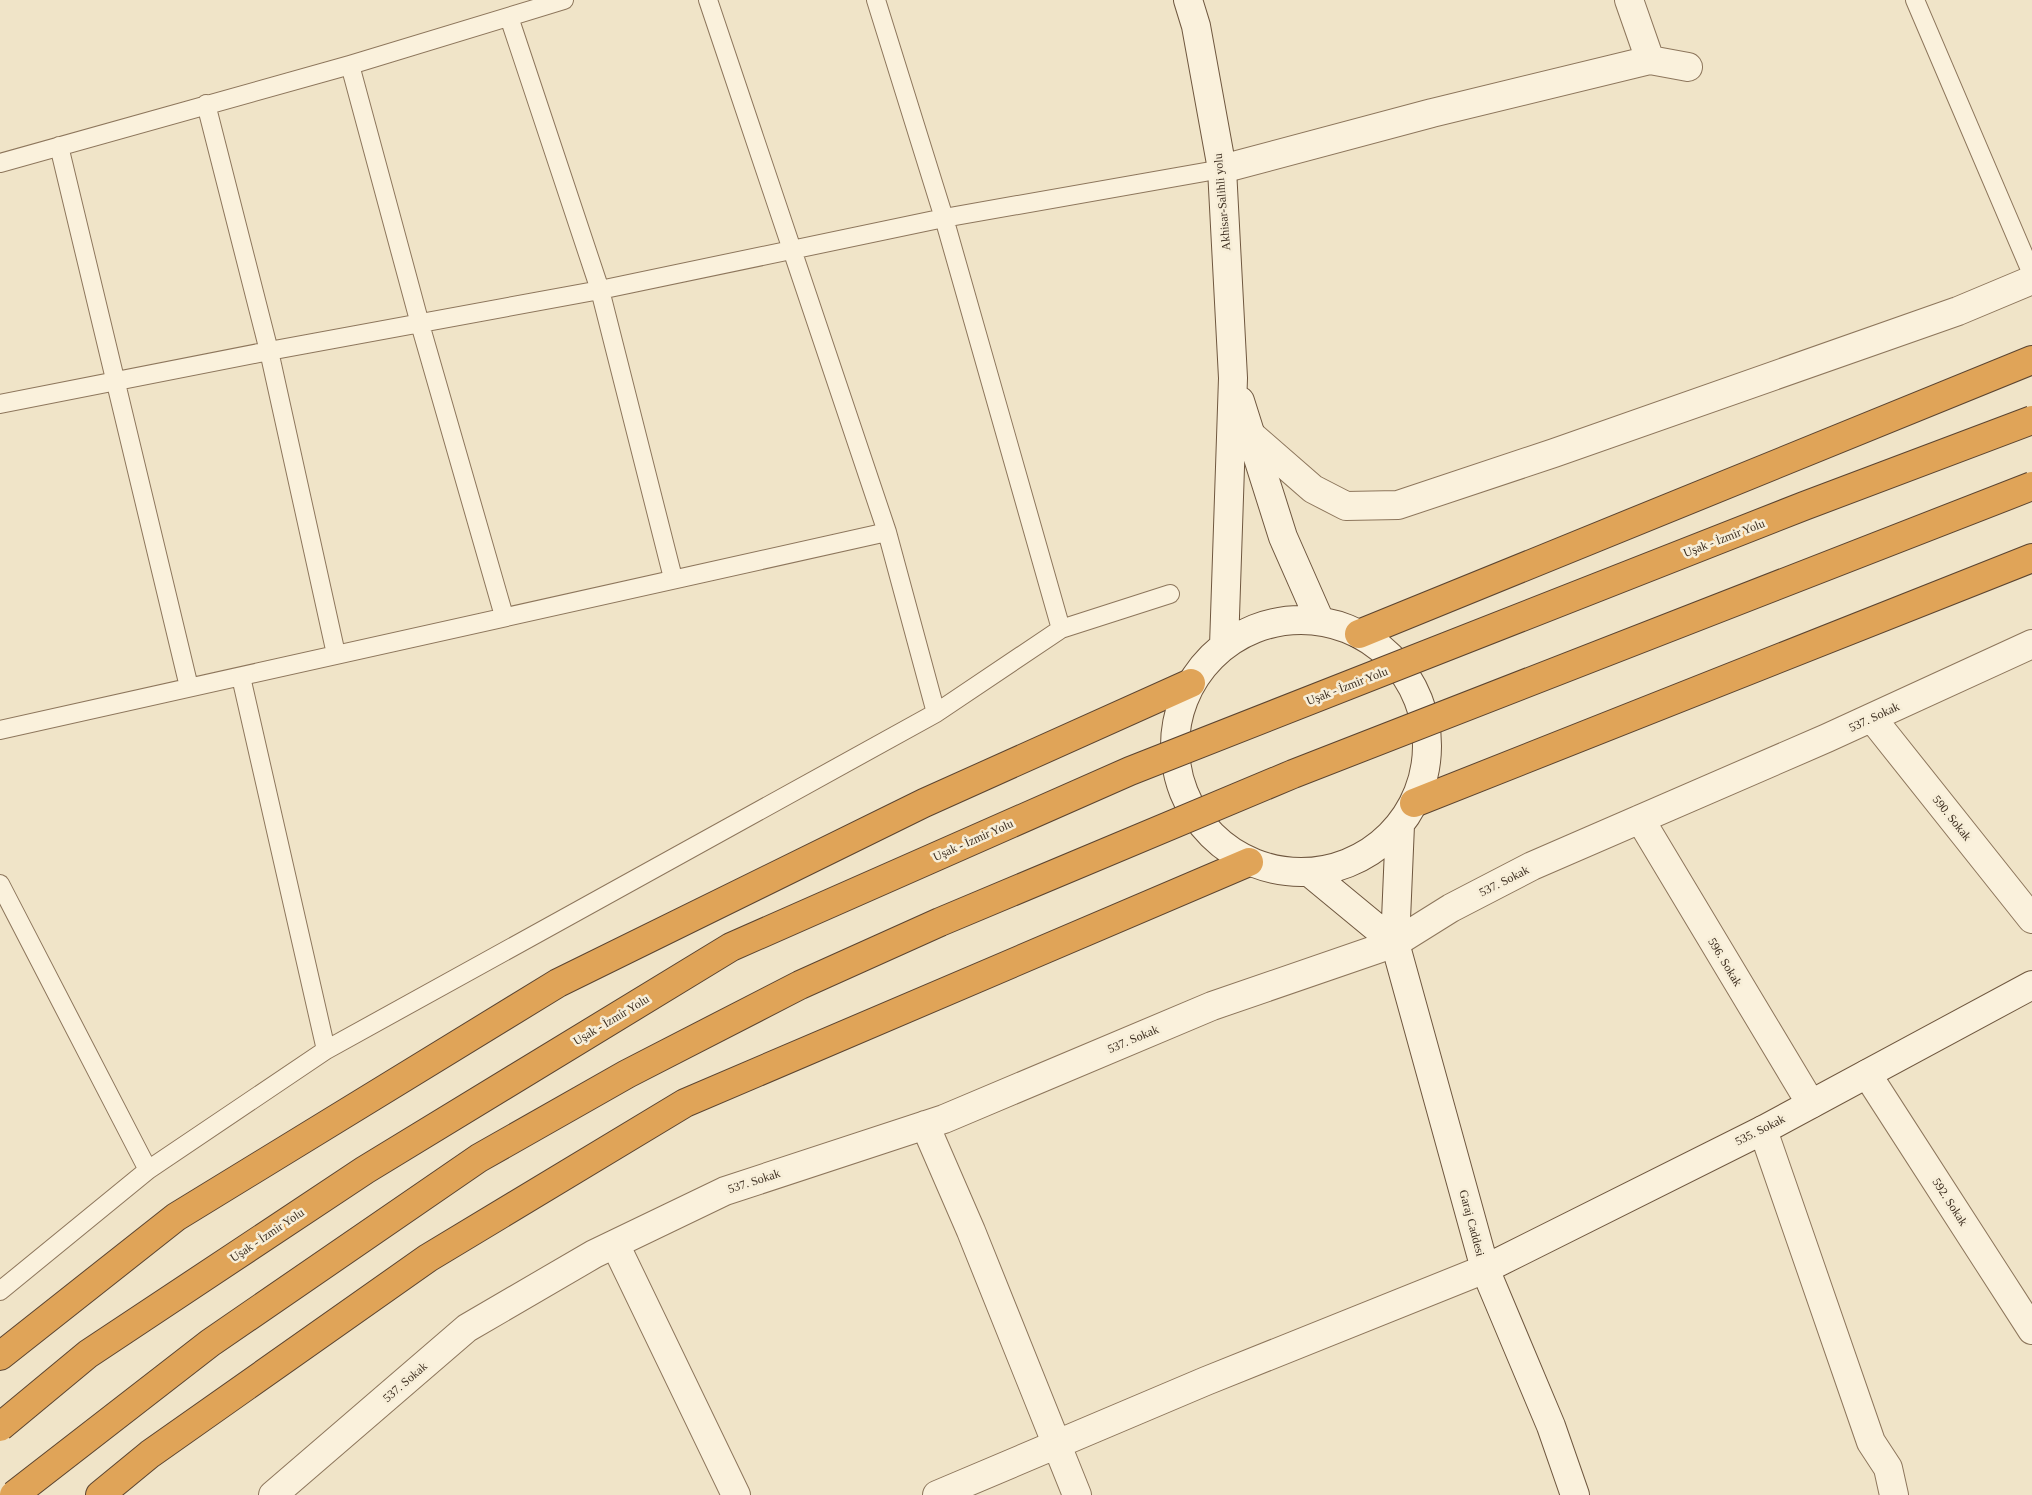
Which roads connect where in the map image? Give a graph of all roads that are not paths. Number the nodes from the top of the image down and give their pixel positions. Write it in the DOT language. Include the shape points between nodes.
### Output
graph roads {
  1 [pos="564,0"];
  2 [pos="708,0"];
  3 [pos="876,0"];
  4 [pos="1188,0"];
  5 [pos="1629,0"];
  6 [pos="1915,0"];
  7 [pos="509,17"];
  8 [pos="1650,60"];
  9 [pos="350,65"];
  10 [pos="1688,67"];
  11 [pos="206,104"];
  12 [pos="59,146"];
  13 [pos="0,163"];
  14 [pos="1222,169"];
  15 [pos="944,218"];
  16 [pos="793,250"];
  17 [pos="2032,274"];
  18 [pos="2032,280"];
  19 [pos="600,290"];
  20 [pos="420,324"];
  21 [pos="268,351"];
  22 [pos="2032,360"];
  23 [pos="1233,378"];
  24 [pos="115,381"];
  25 [pos="0,404"];
  26 [pos="2032,420"];
  27 [pos="1251,435"];
  28 [pos="2032,486"];
  29 [pos="887,532"];
  30 [pos="2032,558"];
  31 [pos="673,578"];
  32 [pos="1170,594"];
  33 [pos="504,616"];
  34 [pos="1320,622"];
  35 [pos="1062,629"];
  36 [pos="1359,634"];
  37 [pos="2032,644"];
  38 [pos="1224,646"];
  39 [pos="336,654"];
  40 [pos="241,677"];
  41 [pos="1191,683"];
  42 [pos="189,686"];
  43 [pos="936,713"];
  44 [pos="1872,718"];
  45 [pos="0,730"];
  46 [pos="1407,814"];
  47 [pos="1640,819"];
  48 [pos="1249,862"];
  49 [pos="1309,872"];
  50 [pos="0,884"];
  51 [pos="2032,918"];
  52 [pos="1395,943"];
  53 [pos="2032,985"];
  54 [pos="326,1050"];
  55 [pos="1867,1074"];
  56 [pos="1811,1104"];
  57 [pos="924,1126"];
  58 [pos="1763,1130"];
  59 [pos="148,1170"];
  60 [pos="615,1244"];
  61 [pos="1485,1268"];
  62 [pos="0,1291"];
  63 [pos="2032,1330"];
  64 [pos="0,1356"];
  65 [pos="0,1427"];
  66 [pos="1056,1445"];
  67 [pos="14,1495"];
  68 [pos="100,1495"];
  69 [pos="273,1495"];
  70 [pos="736,1495"];
  71 [pos="937,1495"];
  72 [pos="1077,1495"];
  73 [pos="1575,1495"];
  74 [pos="1894,1495"];
  1 -- 7 [label="lane"];
  2 -- 16 [label="lane"];
  3 -- 15 [label="lane"];
  4 -- 14 [label="street, Akhisar-Salihli yolu" via="1196,26"];
  5 -- 8 [label="street"];
  6 -- 17 [label="lane"];
  7 -- 9 [label="lane"];
  7 -- 19 [label="lane"];
  8 -- 10 [label="street"];
  8 -- 14 [label="street"];
  9 -- 11 [label="lane"];
  9 -- 20 [label="lane"];
  11 -- 12 [label="lane"];
  11 -- 21 [label="lane"];
  12 -- 13 [label="lane"];
  12 -- 24 [label="lane"];
  14 -- 15 [label="lane"];
  14 -- 23 [label="street, Akhisar-Salihli yolu"];
  15 -- 16 [label="lane"];
  15 -- 35 [label="lane"];
  16 -- 19 [label="lane"];
  16 -- 29 [label="lane"];
  18 -- 27 [label="street" via="1949,314 1398,505 1346,506 1313,489"];
  19 -- 20 [label="lane"];
  19 -- 31 [label="lane"];
  20 -- 21 [label="lane"];
  20 -- 33 [label="lane"];
  21 -- 24 [label="lane"];
  21 -- 39 [label="lane"];
  22 -- 36 [label="highway"];
  23 -- 27 [label="street"];
  23 -- 38 [label="street"];
  24 -- 25 [label="lane"];
  24 -- 42 [label="lane"];
  26 -- 65 [label="highway, Uşak - İzmir Yolu, bridge" via="1804,506 1130,771 731,947 365,1170 88,1354"];
  27 -- 34 [label="street" via="1283,537"];
  28 -- 67 [label="highway, bridge" via="1294,774 940,922 800,985 627,1074 479,1158 210,1343"];
  29 -- 31 [label="lane"];
  29 -- 43 [label="lane"];
  30 -- 46 [label="highway"];
  31 -- 33 [label="lane"];
  32 -- 35 [label="lane"];
  33 -- 39 [label="lane"];
  34 -- 36 [label="street"];
  34 -- 38 [label="street" via="1294,620 1269,624"];
  35 -- 43 [label="lane"];
  36 -- 46 [label="street" via="1391,657 1414,689 1426,726 1426,765"];
  37 -- 44 [label="street, 537. Sokak"];
  38 -- 41 [label="street"];
  39 -- 40 [label="lane"];
  40 -- 42 [label="lane"];
  40 -- 54 [label="lane"];
  41 -- 48 [label="street" via="1178,716 1174,751 1180,786 1196,817 1219,843"];
  41 -- 64 [label="highway" via="924,803 558,983 176,1217"];
  42 -- 45 [label="lane"];
  43 -- 54 [label="lane"];
  44 -- 47 [label="street, 537. Sokak"];
  44 -- 51 [label="street, 590. Sokak"];
  46 -- 49 [label="street" via="1374,849 1343,865"];
  46 -- 52 [label="street, Garaj Caddesi"];
  47 -- 52 [label="street, 537. Sokak" via="1532,866 1451,908"];
  47 -- 56 [label="street, 596. Sokak"];
  48 -- 49 [label="street" via="1278,871"];
  48 -- 68 [label="highway" via="686,1103 428,1258 150,1454"];
  49 -- 52 [label="street"];
  50 -- 59 [label="lane"];
  52 -- 57 [label="street, 537. Sokak" via="1212,1006"];
  52 -- 61 [label="street, Garaj Caddesi"];
  53 -- 55 [label="street, 535. Sokak"];
  54 -- 59 [label="lane"];
  55 -- 56 [label="street, 535. Sokak"];
  55 -- 63 [label="street, 592. Sokak"];
  56 -- 58 [label="street, 535. Sokak"];
  57 -- 60 [label="street, 537. Sokak" via="725,1191"];
  57 -- 66 [label="street" via="971,1231"];
  58 -- 61 [label="street, 535. Sokak"];
  58 -- 74 [label="street" via="1872,1442 1888,1468"];
  59 -- 62 [label="lane"];
  60 -- 69 [label="street, 537. Sokak" via="467,1328"];
  60 -- 70 [label="street"];
  61 -- 66 [label="street, 535. Sokak"];
  61 -- 73 [label="street, Garaj Caddesi" via="1551,1426"];
  66 -- 71 [label="street, 535. Sokak"];
  66 -- 72 [label="street"];
}
